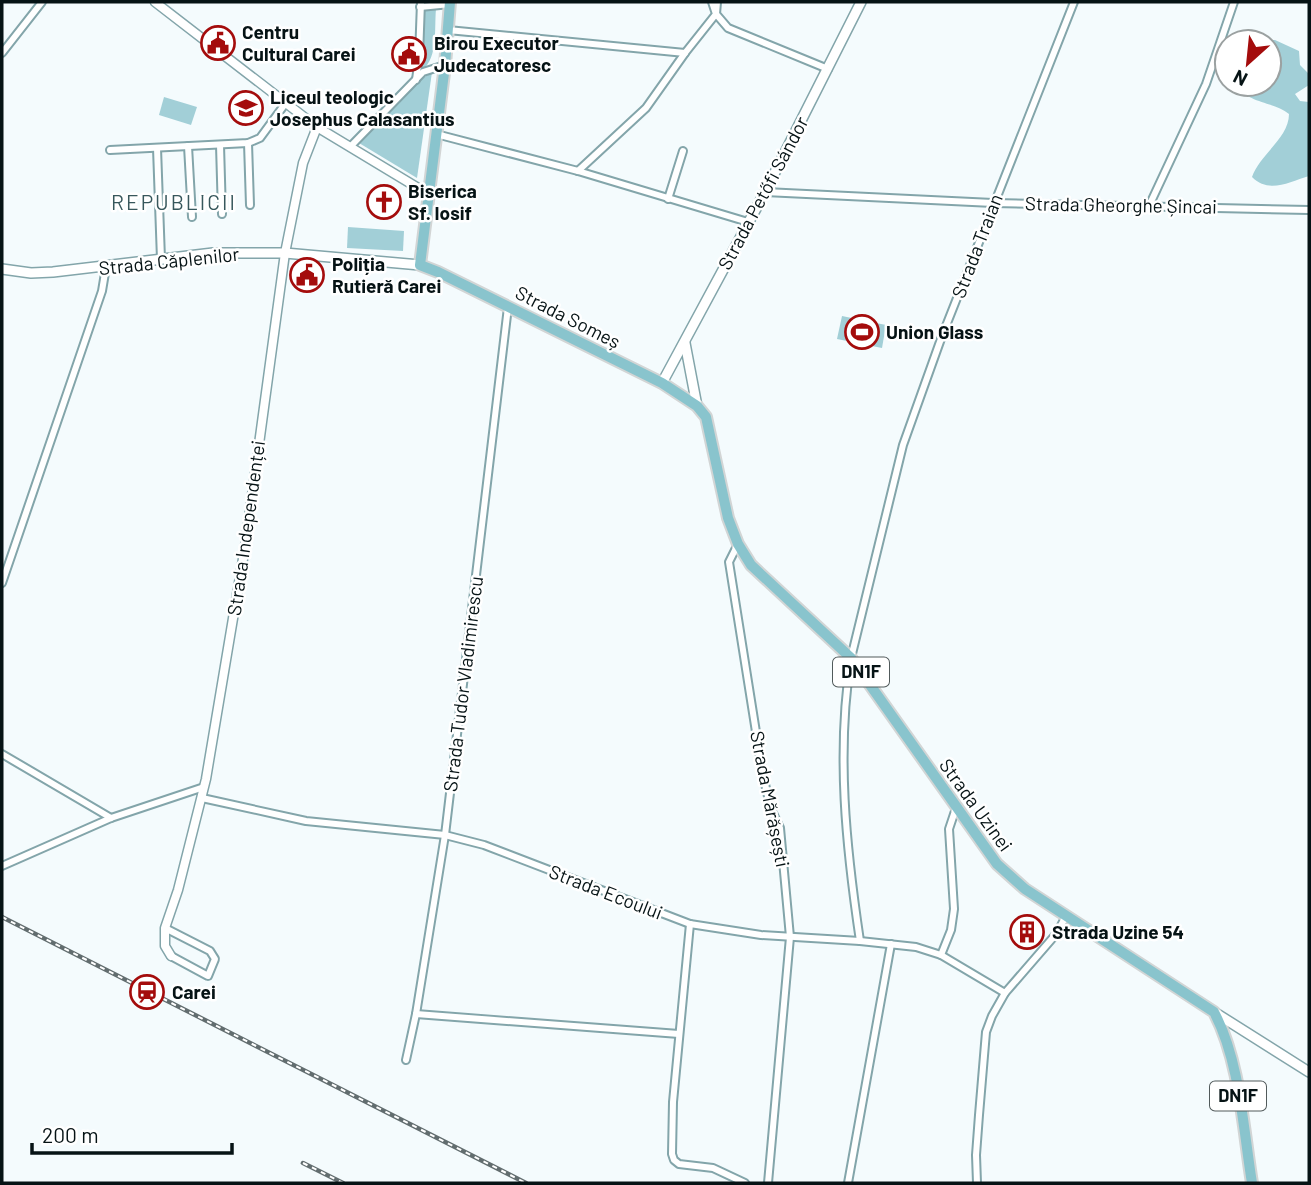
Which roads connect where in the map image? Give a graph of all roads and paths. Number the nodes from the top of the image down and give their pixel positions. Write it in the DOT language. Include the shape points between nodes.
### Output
graph roads {
  1 [pos="42,2"];
  2 [pos="155,2"];
  3 [pos="715,2"];
  4 [pos="861,2"];
  5 [pos="1074,2"];
  6 [pos="1234,2"];
  7 [pos="450,3"];
  8 [pos="421,5"];
  9 [pos="716,14"];
  10 [pos="448,30"];
  11 [pos="2,53"];
  12 [pos="685,53"];
  13 [pos="444,65"];
  14 [pos="828,69"];
  15 [pos="416,80"];
  16 [pos="285,104"];
  17 [pos="317,127"];
  18 [pos="436,134"];
  19 [pos="248,143"];
  20 [pos="220,145"];
  21 [pos="188,146"];
  22 [pos="350,147"];
  23 [pos="157,148"];
  24 [pos="110,150"];
  25 [pos="683,151"];
  26 [pos="578,171"];
  27 [pos="765,192"];
  28 [pos="428,194"];
  29 [pos="668,199"];
  30 [pos="993,203"];
  31 [pos="250,205"];
  32 [pos="1149,205"];
  33 [pos="1309,210"];
  34 [pos="222,214"];
  35 [pos="192,217"];
  36 [pos="748,222"];
  37 [pos="285,253"];
  38 [pos="161,259"];
  39 [pos="420,265"];
  40 [pos="106,267"];
  41 [pos="2,269"];
  42 [pos="508,306"];
  43 [pos="685,343"];
  44 [pos="662,383"];
  45 [pos="697,406"];
  46 [pos="738,544"];
  47 [pos="2,583"];
  48 [pos="851,658"];
  49 [pos="2,754"];
  50 [pos="204,787"];
  51 [pos="202,797"];
  52 [pos="956,808"];
  53 [pos="111,818"];
  54 [pos="445,835"];
  55 [pos="2,866"];
  56 [pos="1066,916"];
  57 [pos="691,924"];
  58 [pos="165,928"];
  59 [pos="790,937"];
  60 [pos="860,941"];
  61 [pos="891,944"];
  62 [pos="941,955"];
  63 [pos="171,956"];
  64 [pos="1005,993"];
  65 [pos="1214,1012"];
  66 [pos="416,1014"];
  67 [pos="679,1034"];
  68 [pos="406,1060"];
  69 [pos="1309,1072"];
  70 [pos="744,1183"];
  71 [pos="768,1183"];
  72 [pos="848,1183"];
  73 [pos="977,1183"];
  74 [pos="1252,1183"];
  1 -- 11 [label="street"];
  2 -- 16 [label="street"];
  3 -- 9 [label="street"];
  4 -- 14 [label="main road, Strada Petőfi Sándor"];
  5 -- 30 [label="street, Strada Traian"];
  6 -- 32 [label="street" via="1206,84"];
  7 -- 8 [label="street"];
  7 -- 10 [label="main road"];
  8 -- 15 [label="street"];
  9 -- 12 [label="street"];
  9 -- 14 [label="street" via="728,28"];
  10 -- 12 [label="street"];
  10 -- 13 [label="main road"];
  12 -- 26 [label="street" via="646,108"];
  13 -- 15 [label="street" via="423,72"];
  13 -- 18 [label="main road"];
  14 -- 27 [label="main road, Strada Petőfi Sándor"];
  15 -- 22 [label="street"];
  16 -- 17 [label="street"];
  16 -- 19 [label="street" via="260,138"];
  17 -- 22 [label="street"];
  17 -- 37 [label="street, Strada Independenței" via="303,163"];
  18 -- 26 [label="street"];
  18 -- 28 [label="main road"];
  19 -- 20 [label="street"];
  19 -- 31 [label="street"];
  20 -- 21 [label="street"];
  20 -- 34 [label="street"];
  21 -- 23 [label="street"];
  21 -- 35 [label="street"];
  22 -- 28 [label="street"];
  23 -- 24 [label="street"];
  23 -- 38 [label="street"];
  25 -- 29 [label="street"];
  26 -- 29 [label="street"];
  27 -- 30 [label="street, Strada Gheorghe Șincai"];
  27 -- 36 [label="main road, Strada Petőfi Sándor"];
  28 -- 39 [label="main road"];
  29 -- 36 [label="street"];
  30 -- 32 [label="street, Strada Gheorghe Șincai"];
  30 -- 48 [label="street, Strada Traian" via="903,444"];
  32 -- 33 [label="street, Strada Gheorghe Șincai"];
  36 -- 43 [label="main road, Strada Petőfi Sándor"];
  37 -- 38 [label="main road, Strada Căplenilor"];
  37 -- 39 [label="main road, Strada Căplenilor"];
  37 -- 50 [label="street, Strada Independenței" via="244,547"];
  38 -- 40 [label="main road, Strada Căplenilor"];
  39 -- 42 [label="main road, Strada Someș"];
  40 -- 41 [label="main road, Strada Căplenilor" via="31,272"];
  40 -- 47 [label="street" via="102,291"];
  42 -- 44 [label="main road, Strada Someș"];
  42 -- 54 [label="street, Strada Tudor Vladimirescu"];
  43 -- 44 [label="main road, Strada Petőfi Sándor"];
  43 -- 45 [label="main road"];
  44 -- 45 [label="main road, Strada Someș"];
  45 -- 46 [label="main road, Strada Uzinei / DN1F" via="706,418"];
  46 -- 48 [label="main road, Strada Uzinei / DN1F" via="751,565"];
  46 -- 59 [label="street, Strada Mărășești" via="729,562 763,776 781,840"];
  48 -- 52 [label="main road, Strada Uzinei / DN1F"];
  48 -- 60 [label="street, Strada Traian" via="843,782"];
  49 -- 53 [label="street"];
  50 -- 51 [label="street, Strada Independenței"];
  50 -- 53 [label="street"];
  51 -- 54 [label="street, Strada Ecoului" via="306,821"];
  51 -- 58 [label="street, Strada Independenței"];
  52 -- 56 [label="main road, Strada Uzinei / DN1F" via="997,864"];
  52 -- 62 [label="street" via="949,829 954,909"];
  53 -- 55 [label="street"];
  54 -- 57 [label="street, Strada Ecoului" via="484,845"];
  54 -- 66 [label="street, Strada Tudor Vladimirescu"];
  56 -- 64 [label="street" via="1057,933"];
  56 -- 65 [label="main road, Strada Uzinei / DN1F"];
  57 -- 59 [label="street, Strada Ecoului"];
  57 -- 67 [label="street"];
  58 -- 63 [label="street" via="165,946"];
  58 -- 63 [label="street" via="211,951 215,959 208,976"];
  59 -- 60 [label="street, Strada Ecoului"];
  59 -- 71 [label="street, Strada Mărășești"];
  60 -- 61 [label="street, Strada Ecoului"];
  61 -- 62 [label="street, Strada Ecoului"];
  61 -- 72 [label="street"];
  62 -- 64 [label="street, Strada Ecoului"];
  64 -- 73 [label="street" via="986,1032"];
  65 -- 69 [label="main road"];
  65 -- 74 [label="main road, DN1F" via="1231,1057"];
  66 -- 67 [label="street"];
  66 -- 68 [label="street, Strada Tudor Vladimirescu"];
  67 -- 70 [label="street" via="674,1160 713,1168"];
}
